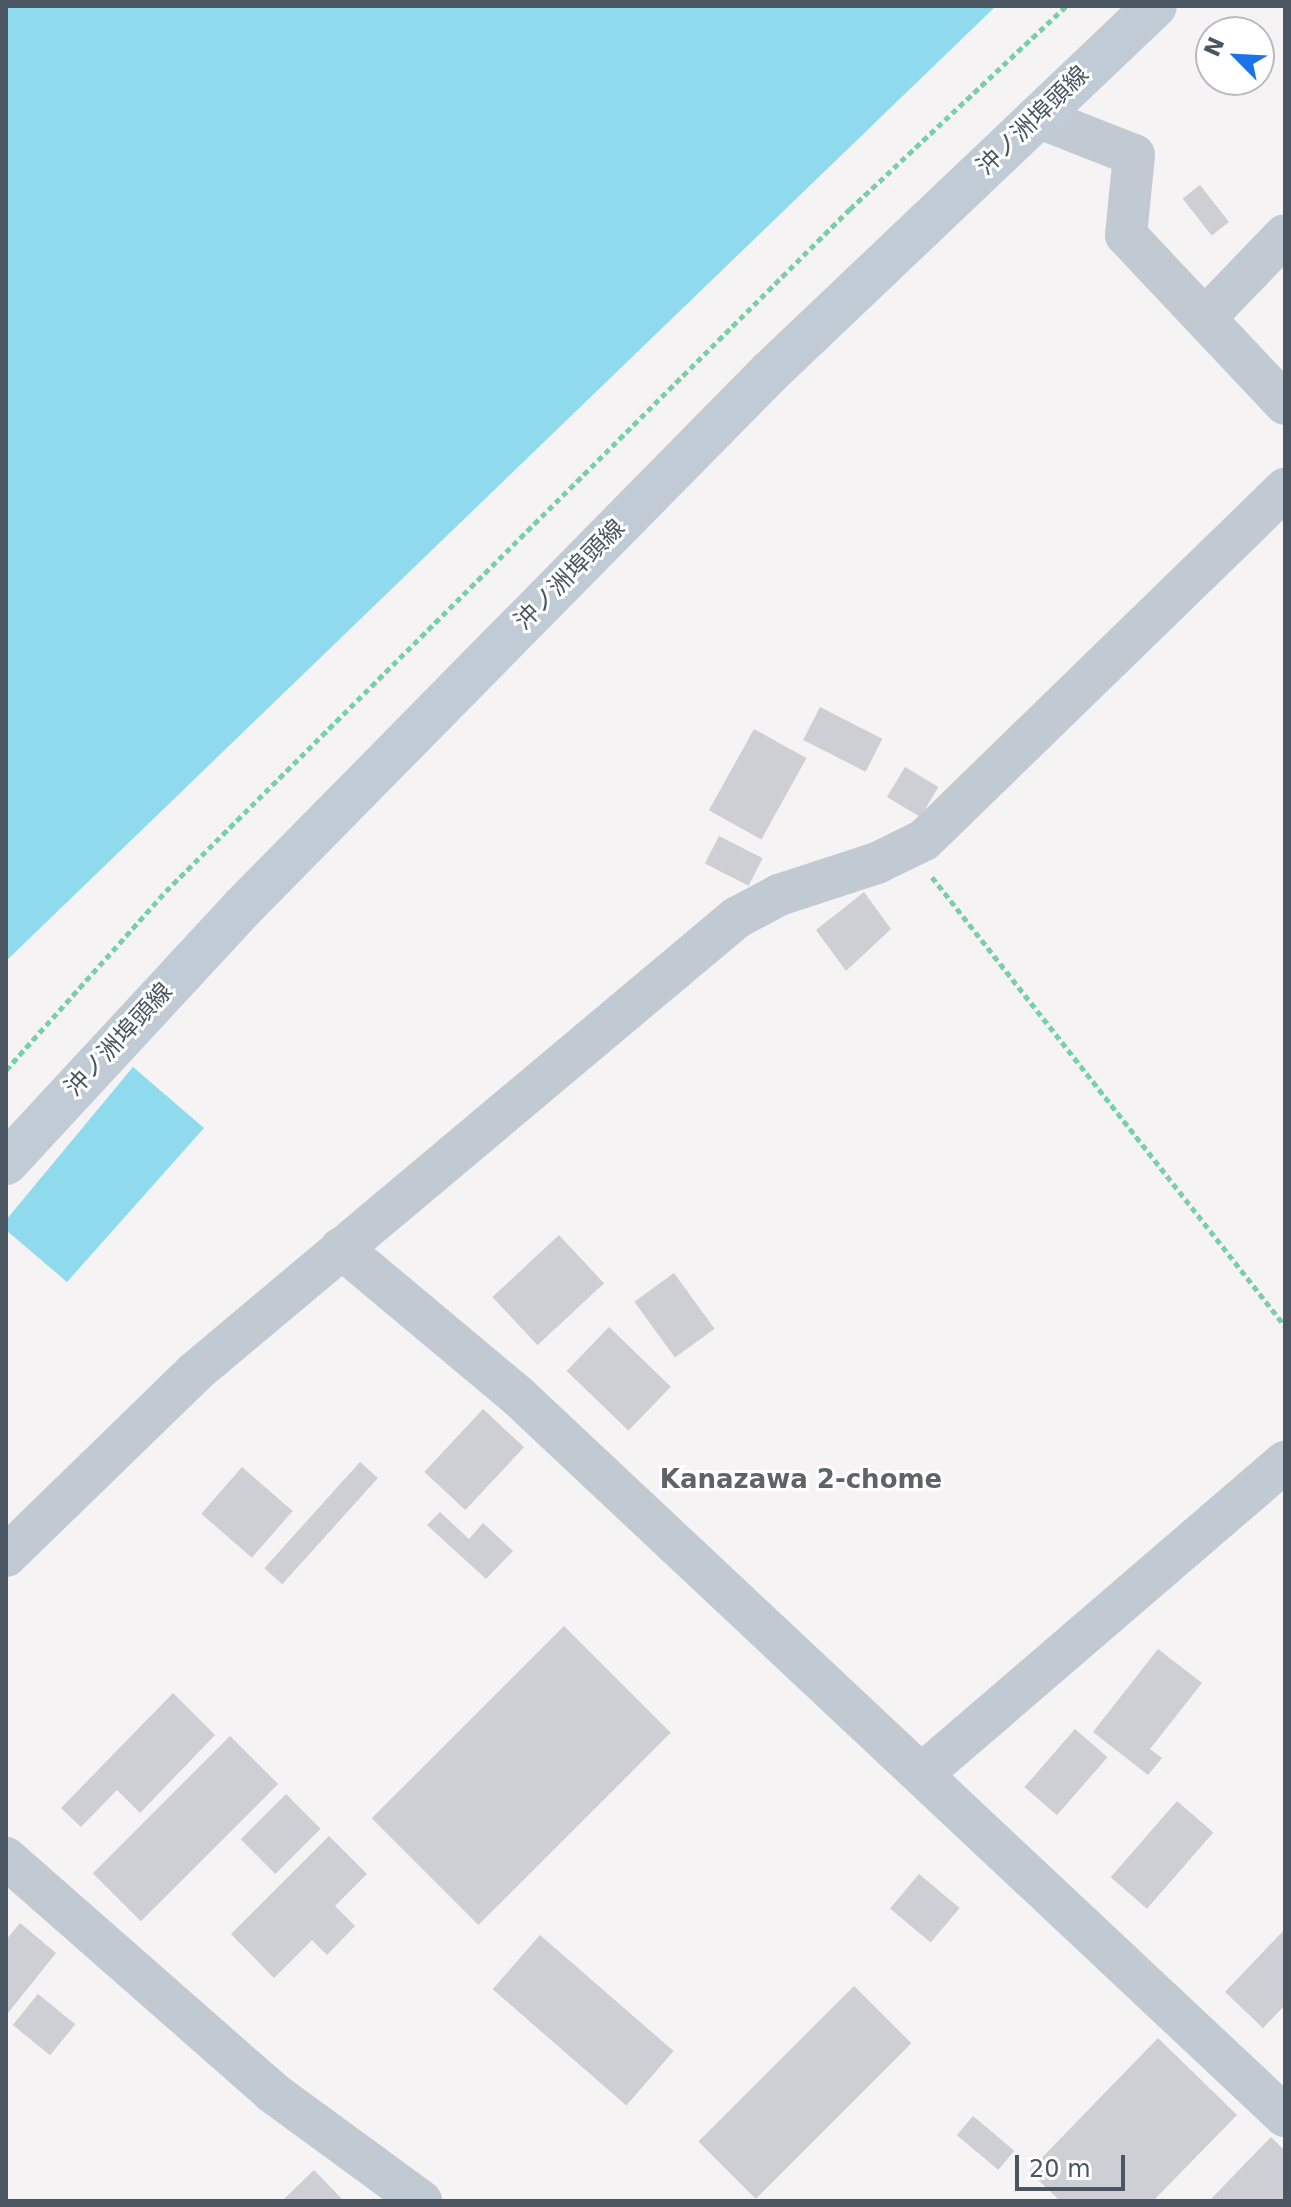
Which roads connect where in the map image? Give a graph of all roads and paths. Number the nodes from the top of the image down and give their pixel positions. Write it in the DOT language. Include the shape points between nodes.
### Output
graph roads {
  1 [pos="1066,6"];
  2 [pos="1155,6"];
  3 [pos="1037,117"];
  4 [pos="1285,235"];
  5 [pos="1205,318"];
  6 [pos="1285,404"];
  7 [pos="1285,489"];
  8 [pos="909,848"];
  9 [pos="6,1070"];
  10 [pos="6,1163"];
  11 [pos="341,1248"];
  12 [pos="1285,1326"];
  13 [pos="1285,1462"];
  14 [pos="6,1556"];
  15 [pos="922,1774"];
  16 [pos="6,1858"];
  17 [pos="1285,2116"];
  18 [pos="421,2201"];
  1 -- 9 [label="path" via="850,209 166,891"];
  2 -- 3 [label="main road, 沖ノ洲埠頭線"];
  3 -- 5 [label="street" via="1134,155 1126,235"];
  3 -- 10 [label="main road, 沖ノ洲埠頭線" via="770,372 242,908"];
  4 -- 5 [label="street"];
  5 -- 6 [label="street"];
  7 -- 8 [label="street" via="979,791"];
  8 -- 11 [label="street" via="779,895 736,918"];
  8 -- 12 [label="path"];
  11 -- 14 [label="street" via="194,1373"];
  11 -- 15 [label="street" via="519,1397"];
  13 -- 15 [label="street"];
  15 -- 17 [label="street"];
  16 -- 18 [label="street" via="272,2092"];
}
